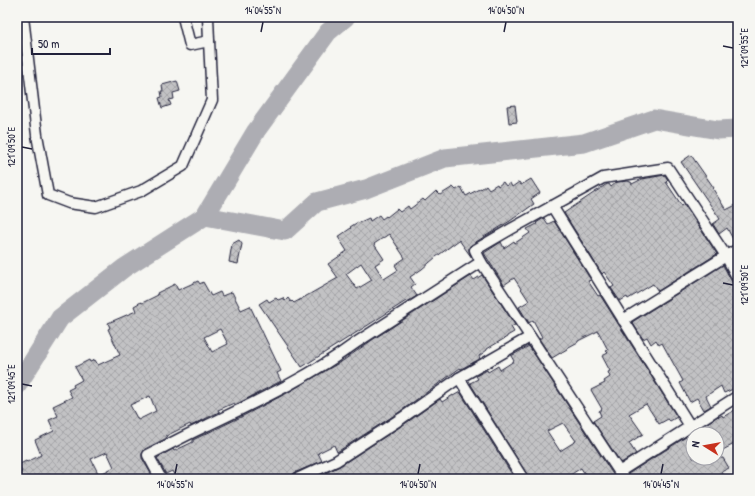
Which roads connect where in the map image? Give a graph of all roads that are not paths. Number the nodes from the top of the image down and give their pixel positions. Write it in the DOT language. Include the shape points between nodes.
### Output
graph roads {
  1 [pos="23,17"];
  2 [pos="183,17"];
  3 [pos="208,17"];
  4 [pos="209,41"];
  5 [pos="552,206"];
  6 [pos="738,249"];
  7 [pos="726,256"];
  8 [pos="481,262"];
  9 [pos="738,279"];
  10 [pos="623,320"];
  11 [pos="530,336"];
  12 [pos="459,378"];
  13 [pos="738,396"];
  14 [pos="690,426"];
  15 [pos="685,430"];
  16 [pos="622,476"];
  17 [pos="161,479"];
  18 [pos="297,479"];
  19 [pos="523,479"];
  1 -- 4 [label="street" via="37,135 48,195 96,207 142,191 183,166 212,100"];
  2 -- 4 [label="street" via="190,45"];
  3 -- 4 [label="street"];
  5 -- 7 [label="street" via="602,178 668,168"];
  5 -- 8 [label="street" via="475,250"];
  5 -- 10 [label="street"];
  6 -- 7 [label="street"];
  7 -- 9 [label="street"];
  7 -- 10 [label="street"];
  8 -- 11 [label="street"];
  8 -- 17 [label="street" via="302,378 148,455"];
  10 -- 14 [label="street"];
  11 -- 12 [label="street"];
  11 -- 16 [label="street"];
  12 -- 18 [label="street" via="336,461"];
  12 -- 19 [label="street"];
  13 -- 14 [label="street"];
  15 -- 16 [label="street"];
}
